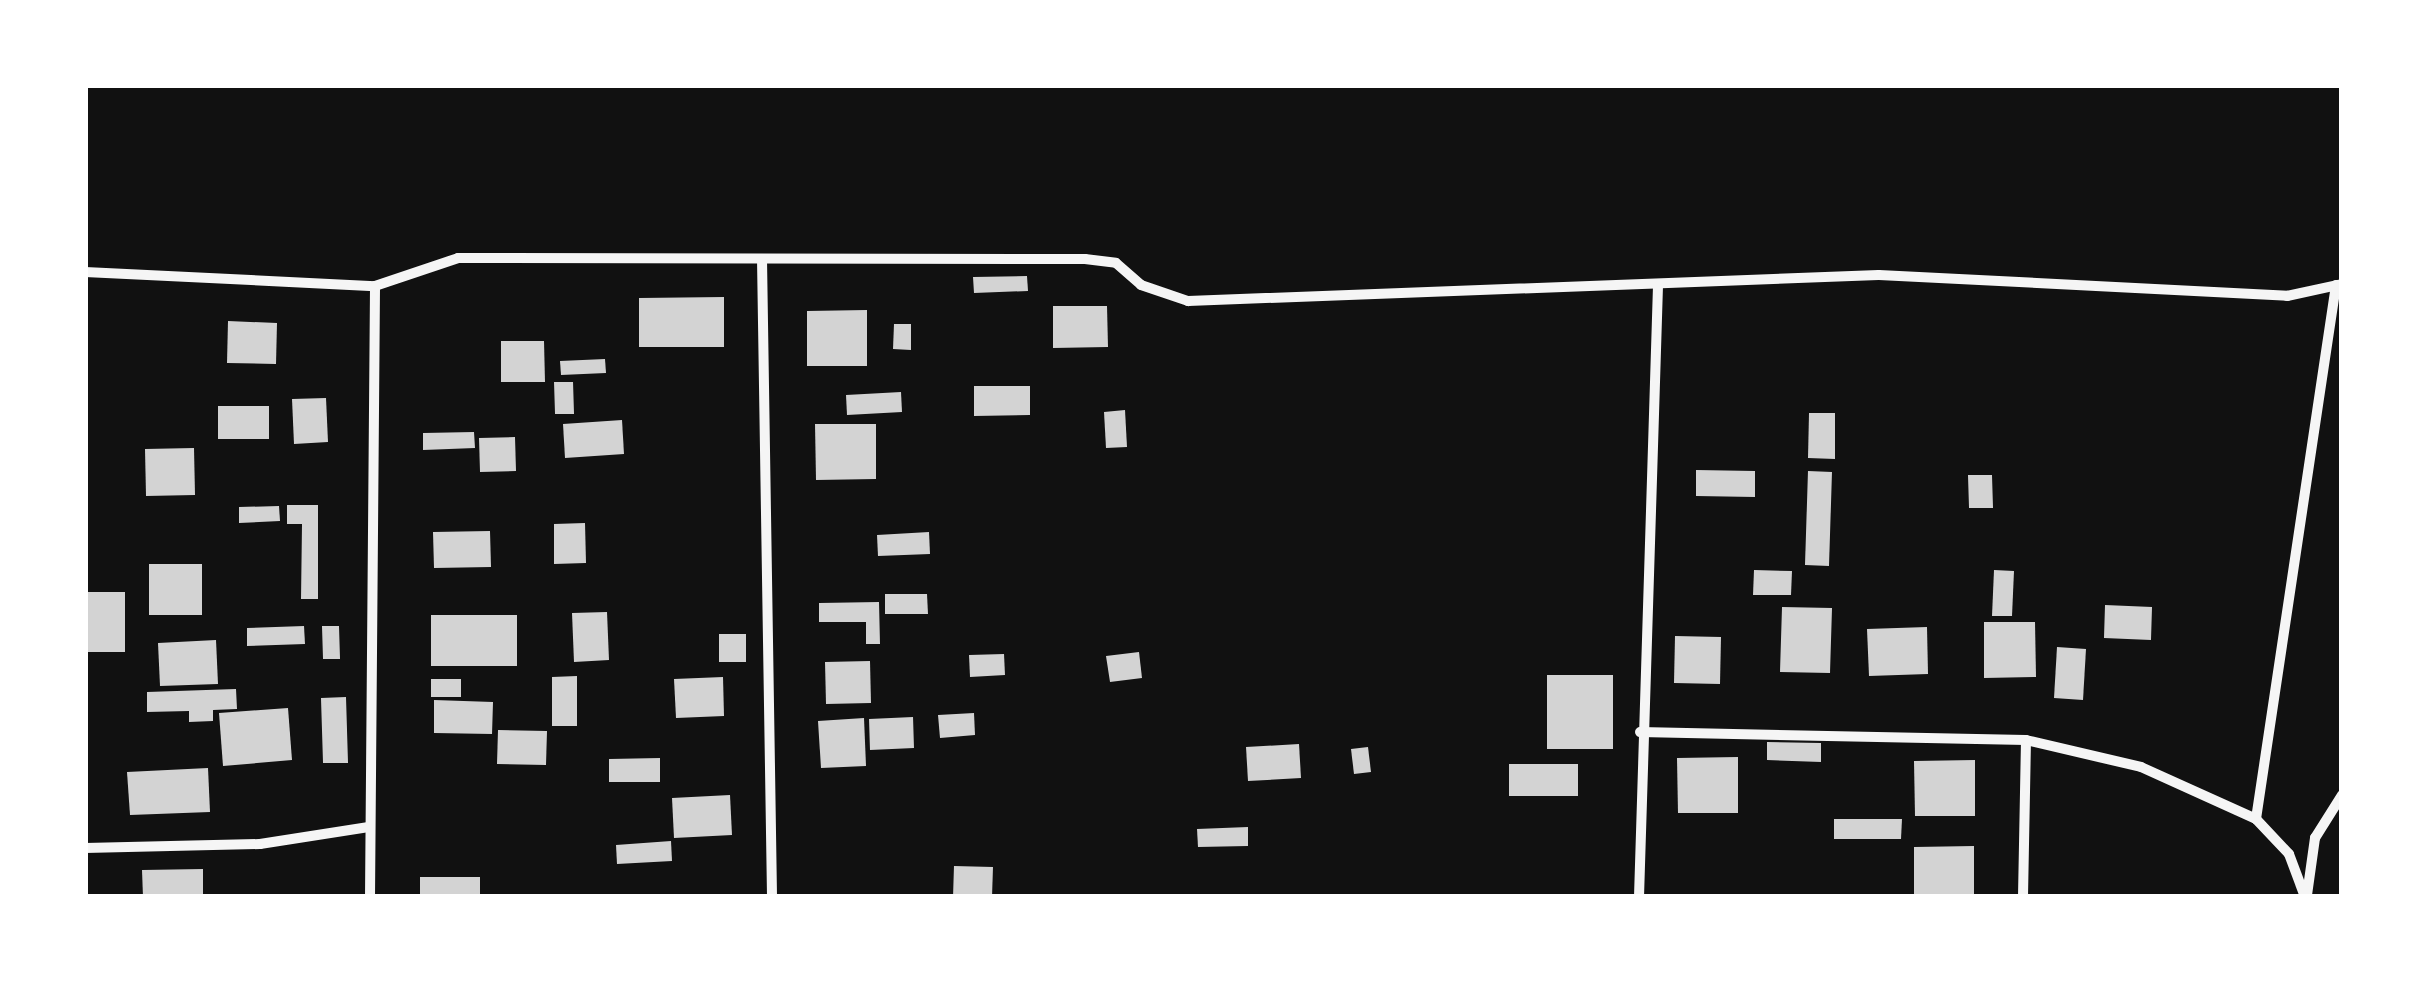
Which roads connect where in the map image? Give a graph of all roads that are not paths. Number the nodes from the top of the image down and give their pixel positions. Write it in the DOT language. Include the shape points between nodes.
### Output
graph roads {
  1 [pos="762,259"];
  2 [pos="85,272"];
  3 [pos="2339,285"];
  4 [pos="375,286"];
  5 [pos="1658,286"];
  6 [pos="1640,732"];
  7 [pos="2026,740"];
  8 [pos="2342,795"];
  9 [pos="2256,820"];
  10 [pos="369,826"];
  11 [pos="85,848"];
  12 [pos="370,897"];
  13 [pos="772,897"];
  14 [pos="1639,897"];
  15 [pos="2023,897"];
  16 [pos="2306,897"];
  1 -- 4 [label="street" via="458,258"];
  1 -- 5 [label="street" via="1086,259 1116,263 1141,284 1188,301"];
  1 -- 13 [label="street"];
  2 -- 4 [label="street"];
  3 -- 5 [label="street" via="2287,296 1880,276"];
  3 -- 9 [label="street"];
  4 -- 10 [label="street"];
  5 -- 6 [label="street"];
  6 -- 7 [label="street"];
  6 -- 14 [label="street"];
  7 -- 9 [label="street" via="2141,767"];
  7 -- 15 [label="street"];
  8 -- 16 [label="street" via="2315,838"];
  9 -- 16 [label="street" via="2289,854"];
  10 -- 11 [label="street" via="260,844"];
  10 -- 12 [label="street"];
}
